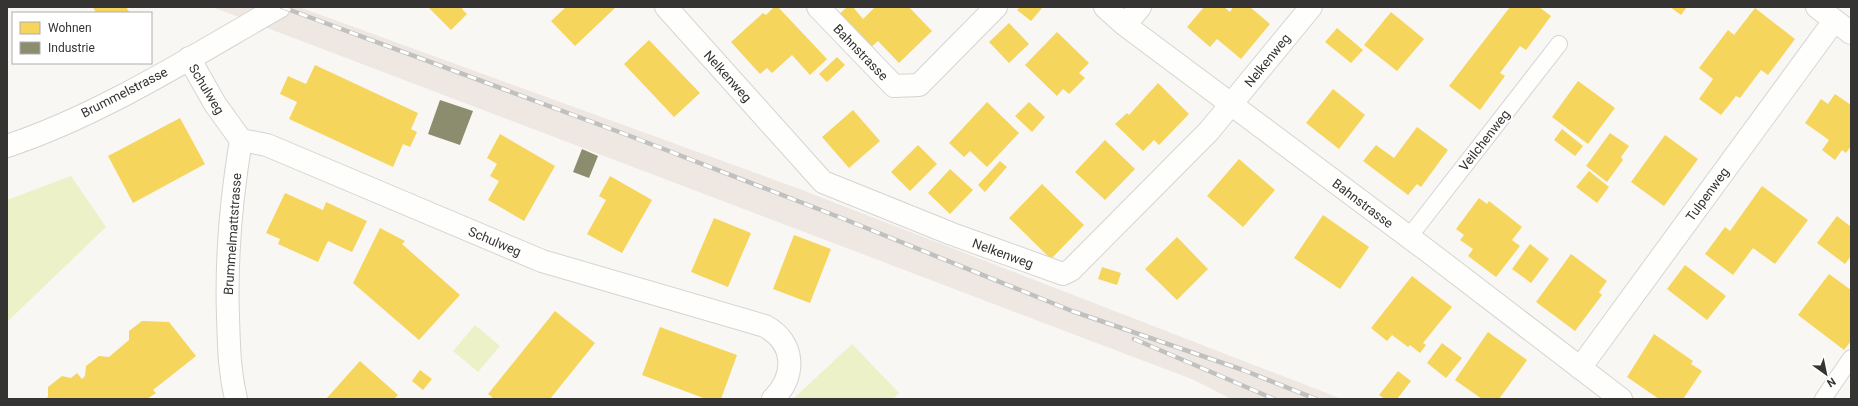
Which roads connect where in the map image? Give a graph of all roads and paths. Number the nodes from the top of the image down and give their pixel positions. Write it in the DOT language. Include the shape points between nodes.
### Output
graph roads {
  1 [pos="279,7"];
  2 [pos="666,7"];
  3 [pos="818,7"];
  4 [pos="996,7"];
  5 [pos="1105,7"];
  6 [pos="1140,7"];
  7 [pos="1311,7"];
  8 [pos="1829,15"];
  9 [pos="1125,25"];
  10 [pos="1559,44"];
  11 [pos="189,58"];
  12 [pos="1230,105"];
  13 [pos="241,140"];
  14 [pos="7,146"];
  15 [pos="1409,237"];
  16 [pos="1851,358"];
  17 [pos="1580,368"];
  18 [pos="236,399"];
  19 [pos="773,399"];
  20 [pos="1621,399"];
  21 [pos="1823,399"];
  1 -- 11 [label="street, Brummelstrasse"];
  2 -- 12 [label="street, Nelkenweg" via="823,182 952,234 1063,274 1070,270 1209,131"];
  3 -- 4 [label="street, Bahnstrasse" via="894,86 919,85"];
  5 -- 9 [label="street, Bahnstrasse"];
  6 -- 9 [label="street"];
  7 -- 12 [label="street, Nelkenweg"];
  8 -- 17 [label="street, Tulpenweg"];
  9 -- 12 [label="street, Bahnstrasse"];
  10 -- 15 [label="lane, Veilchenweg"];
  11 -- 13 [label="street, Schulweg" via="215,104"];
  11 -- 14 [label="street, Brummelstrasse" via="79,116"];
  12 -- 15 [label="street, Bahnstrasse" via="1254,120"];
  13 -- 18 [label="street, Brummelmattstrasse" via="232,193 226,273 229,370"];
  13 -- 19 [label="street, Schulweg" via="267,146 542,261 765,326 775,332 786,346 791,363 780,392"];
  15 -- 17 [label="street, Bahnstrasse"];
  16 -- 21 [label="lane"];
  17 -- 20 [label="street, Bahnstrasse"];
}
